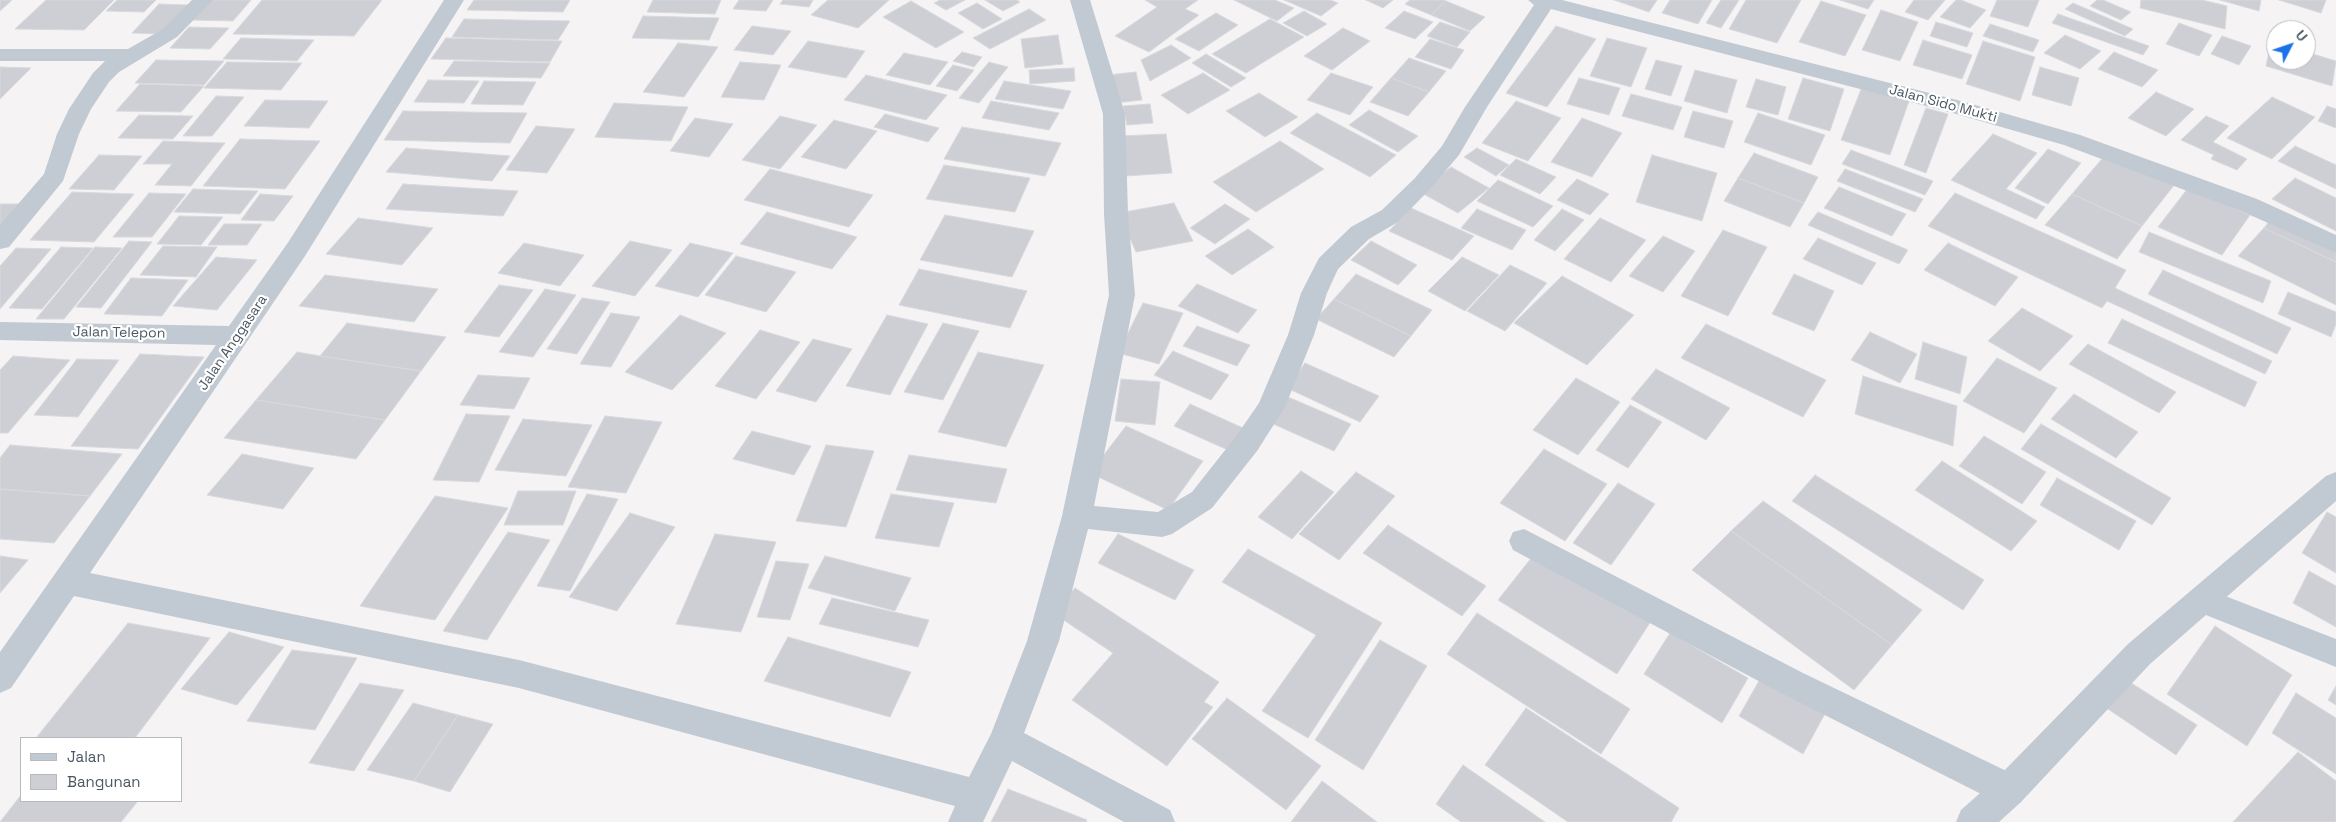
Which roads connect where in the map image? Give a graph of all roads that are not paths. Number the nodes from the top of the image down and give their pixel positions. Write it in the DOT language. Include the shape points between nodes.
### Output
graph roads {
  1 [pos="202,0"];
  2 [pos="454,0"];
  3 [pos="1080,0"];
  4 [pos="1542,1"];
  5 [pos="130,55"];
  6 [pos="0,56"];
  7 [pos="0,241"];
  8 [pos="2336,245"];
  9 [pos="0,331"];
  10 [pos="238,336"];
  11 [pos="2336,484"];
  12 [pos="1077,516"];
  13 [pos="1524,541"];
  14 [pos="67,581"];
  15 [pos="2202,600"];
  16 [pos="2336,653"];
  17 [pos="0,678"];
  18 [pos="1005,740"];
  19 [pos="2009,790"];
  20 [pos="972,809"];
  21 [pos="1158,822"];
  22 [pos="1973,822"];
  1 -- 5 [label="street" via="170,33"];
  2 -- 10 [label="street, Jalan Anggasara"];
  3 -- 12 [label="street" via="1114,114 1122,294"];
  4 -- 8 [label="street, Jalan Sido Mukti" via="1957,107 2072,140 2249,205"];
  4 -- 12 [label="street" via="1451,150 1390,216 1360,233 1328,264 1271,406 1247,443 1202,500 1162,525"];
  5 -- 6 [label="street"];
  5 -- 7 [label="street" via="101,78 68,134 55,176"];
  9 -- 10 [label="street, Jalan Telepon"];
  10 -- 14 [label="street, Jalan Anggasara"];
  11 -- 15 [label="street"];
  12 -- 18 [label="street" via="1043,641"];
  13 -- 19 [label="street" via="1792,683"];
  14 -- 17 [label="street, Jalan Anggasara"];
  14 -- 20 [label="street" via="519,674"];
  15 -- 16 [label="street"];
  15 -- 19 [label="street" via="2139,654"];
  18 -- 20 [label="street"];
  18 -- 21 [label="street"];
  19 -- 22 [label="street"];
}
